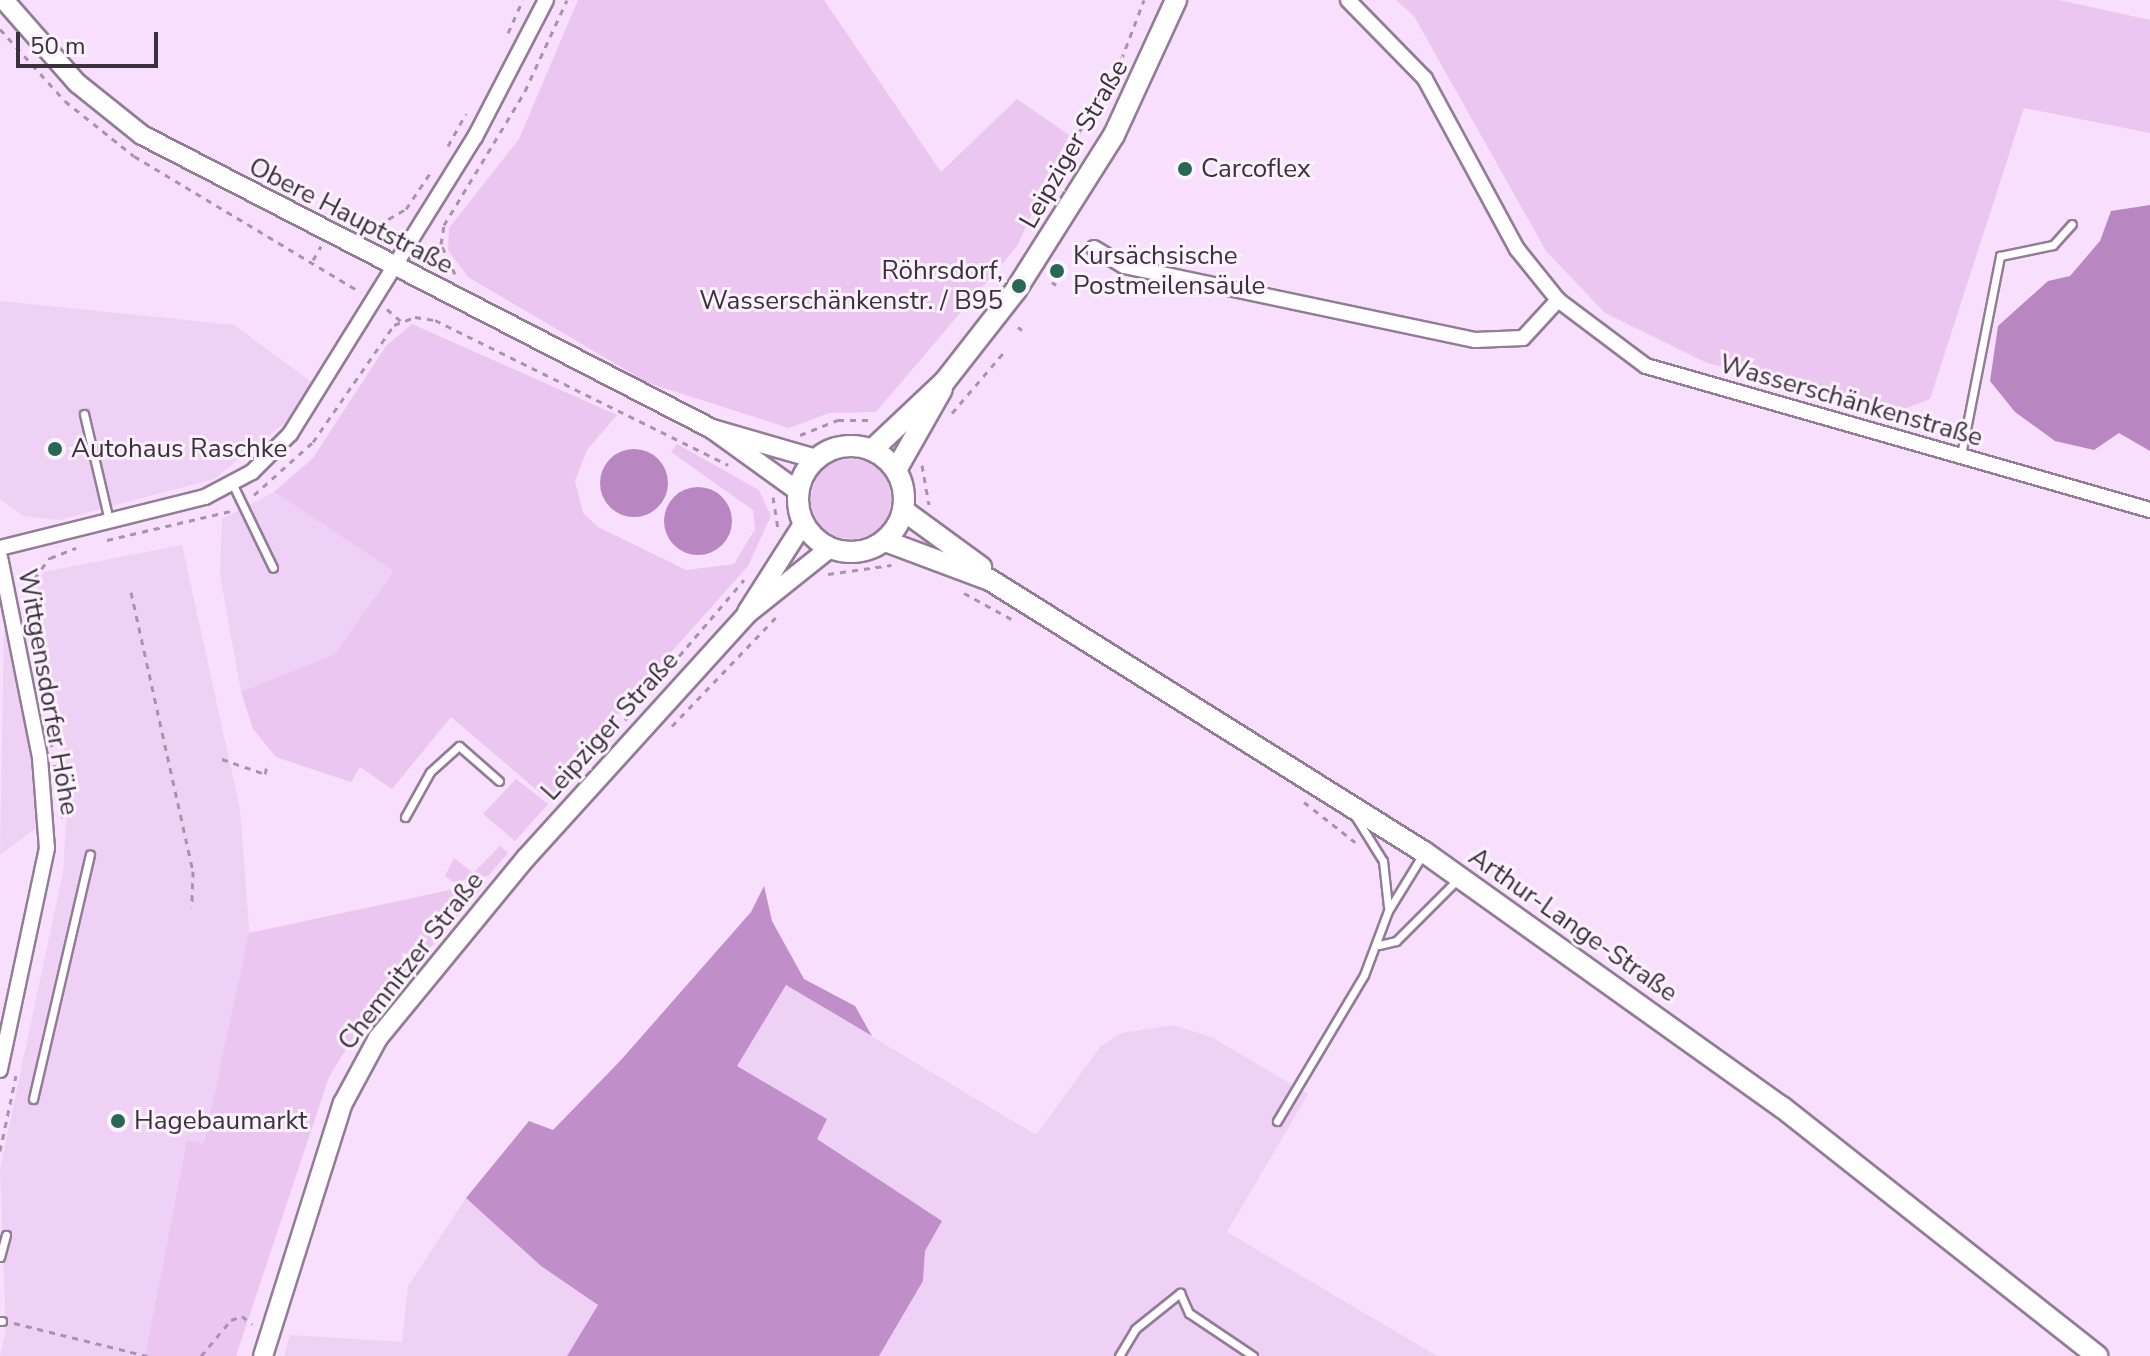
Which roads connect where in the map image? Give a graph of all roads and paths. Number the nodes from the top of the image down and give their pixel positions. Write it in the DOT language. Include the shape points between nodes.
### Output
graph roads {
  1 [pos="4,0"];
  2 [pos="523,0"];
  3 [pos="546,0"];
  4 [pos="567,0"];
  5 [pos="1144,0"];
  6 [pos="1186,0"];
  7 [pos="1348,0"];
  8 [pos="1173,7"];
  9 [pos="0,29"];
  10 [pos="503,46"];
  11 [pos="517,87"];
  12 [pos="525,91"];
  13 [pos="470,108"];
  14 [pos="1086,121"];
  15 [pos="1091,125"];
  16 [pos="1061,165"];
  17 [pos="1067,167"];
  18 [pos="1039,217"];
  19 [pos="342,220"];
  20 [pos="2072,224"];
  21 [pos="1094,248"];
  22 [pos="396,269"];
  23 [pos="466,281"];
  24 [pos="1558,300"];
  25 [pos="377,301"];
  26 [pos="402,322"];
  27 [pos="1005,351"];
  28 [pos="84,414"];
  29 [pos="945,423"];
  30 [pos="712,429"];
  31 [pos="902,436"];
  32 [pos="788,437"];
  33 [pos="872,450"];
  34 [pos="1961,457"];
  35 [pos="816,459"];
  36 [pos="734,468"];
  37 [pos="896,470"];
  38 [pos="232,483"];
  39 [pos="767,489"];
  40 [pos="798,491"];
  41 [pos="242,503"];
  42 [pos="903,510"];
  43 [pos="2150,510"];
  44 [pos="109,521"];
  45 [pos="803,524"];
  46 [pos="777,537"];
  47 [pos="101,541"];
  48 [pos="885,541"];
  49 [pos="922,541"];
  50 [pos="87,544"];
  51 [pos="0,548"];
  52 [pos="830,548"];
  53 [pos="0,557"];
  54 [pos="273,568"];
  55 [pos="750,574"];
  56 [pos="821,576"];
  57 [pos="953,587"];
  58 [pos="131,592"];
  59 [pos="783,610"];
  60 [pos="746,615"];
  61 [pos="1027,627"];
  62 [pos="669,729"];
  63 [pos="610,742"];
  64 [pos="222,759"];
  65 [pos="268,762"];
  66 [pos="499,781"];
  67 [pos="1290,792"];
  68 [pos="1345,801"];
  69 [pos="405,817"];
  70 [pos="63,834"];
  71 [pos="1359,845"];
  72 [pos="1424,852"];
  73 [pos="90,855"];
  74 [pos="513,873"];
  75 [pos="1460,877"];
  76 [pos="192,907"];
  77 [pos="1388,911"];
  78 [pos="1379,945"];
  79 [pos="0,1070"];
  80 [pos="18,1070"];
  81 [pos="33,1099"];
  82 [pos="1277,1121"];
  83 [pos="0,1151"];
  84 [pos="6,1235"];
  85 [pos="0,1257"];
  86 [pos="262,1314"];
  87 [pos="1,1321"];
  88 [pos="147,1356"];
  89 [pos="201,1356"];
  90 [pos="263,1356"];
  91 [pos="1119,1356"];
  92 [pos="1253,1356"];
  93 [pos="2097,1356"];
  1 -- 22 [label="street, Obere Hauptstraße" via="77,83 142,135"];
  2 -- 10 [label="path"];
  3 -- 22 [label="street"];
  4 -- 12 [label="path"];
  5 -- 14 [label="path" via="1117,71"];
  6 -- 8 [label="main road"];
  7 -- 24 [label="street, Wasserschänkenstraße" via="1425,79 1517,249"];
  8 -- 31 [label="main road, Leipziger Straße" via="1140,89 1072,208"];
  9 -- 25 [label="path" via="65,101 134,156"];
  11 -- 12 [label="path"];
  12 -- 23 [label="path" via="444,225 444,259"];
  13 -- 19 [label="path" via="406,209 378,225"];
  14 -- 15 [label="path"];
  14 -- 16 [label="path"];
  16 -- 17 [label="path"];
  16 -- 18 [label="path"];
  20 -- 34 [label="lane" via="2053,245 2000,256"];
  21 -- 24 [label="street" via="1124,266 1475,340 1523,338"];
  22 -- 25 [label="street"];
  22 -- 30 [label="street, Obere Hauptstraße"];
  24 -- 34 [label="street, Wasserschänkenstraße" via="1646,366"];
  25 -- 26 [label="path"];
  25 -- 38 [label="street" via="290,434"];
  26 -- 36 [label="path" via="435,320"];
  26 -- 41 [label="path" via="313,442"];
  27 -- 29 [label="path"];
  28 -- 44 [label="lane"];
  30 -- 35 [label="street, Obere Hauptstraße"];
  30 -- 40 [label="street, Obere Hauptstraße"];
  31 -- 32 [label="path" via="880,419 838,420"];
  31 -- 33 [label="main road, Leipziger Straße"];
  31 -- 37 [label="main road, Leipziger Straße"];
  31 -- 49 [label="path" via="925,452 921,470 934,517"];
  33 -- 35 [label="main road" via="840,446"];
  33 -- 37 [label="main road"];
  34 -- 43 [label="street, Wasserschänkenstraße"];
  35 -- 40 [label="main road"];
  37 -- 42 [label="main road"];
  38 -- 41 [label="lane"];
  38 -- 44 [label="street" via="205,497"];
  39 -- 46 [label="path" via="779,516"];
  40 -- 45 [label="main road"];
  41 -- 47 [label="path" via="170,529"];
  41 -- 54 [label="lane"];
  42 -- 48 [label="main road"];
  42 -- 49 [label="main road, Arthur-Lange-Straße"];
  44 -- 51 [label="street"];
  45 -- 52 [label="main road"];
  45 -- 60 [label="street, Leipziger Straße"];
  48 -- 49 [label="main road, Arthur-Lange-Straße"];
  48 -- 52 [label="main road" via="858,553"];
  49 -- 56 [label="path" via="910,566"];
  49 -- 68 [label="main road, Arthur-Lange-Straße"];
  50 -- 70 [label="path" via="50,558 27,588 53,716"];
  52 -- 60 [label="street, Leipziger Straße"];
  53 -- 79 [label="street, Wittgensdorfer Höhe" via="47,819"];
  55 -- 63 [label="path" via="627,710"];
  57 -- 61 [label="path"];
  58 -- 76 [label="path" via="193,871"];
  59 -- 62 [label="path"];
  60 -- 74 [label="street, Leipziger Straße"];
  64 -- 65 [label="path" via="265,774"];
  66 -- 69 [label="lane" via="459,746 430,772"];
  67 -- 71 [label="path"];
  68 -- 72 [label="main road, Arthur-Lange-Straße"];
  68 -- 77 [label="lane" via="1383,861"];
  72 -- 75 [label="main road, Arthur-Lange-Straße"];
  72 -- 77 [label="lane"];
  73 -- 81 [label="lane"];
  74 -- 90 [label="street, Chemnitzer Straße" via="357,1071"];
  75 -- 78 [label="lane" via="1396,941"];
  75 -- 93 [label="main road, Arthur-Lange-Straße" via="1782,1107"];
  77 -- 78 [label="lane"];
  78 -- 82 [label="lane"];
  80 -- 83 [label="path"];
  84 -- 85 [label="lane"];
  86 -- 89 [label="path" via="257,1330 242,1316 231,1320"];
  87 -- 88 [label="path"];
  91 -- 92 [label="lane" via="1135,1329 1180,1293 1189,1313"];
}
